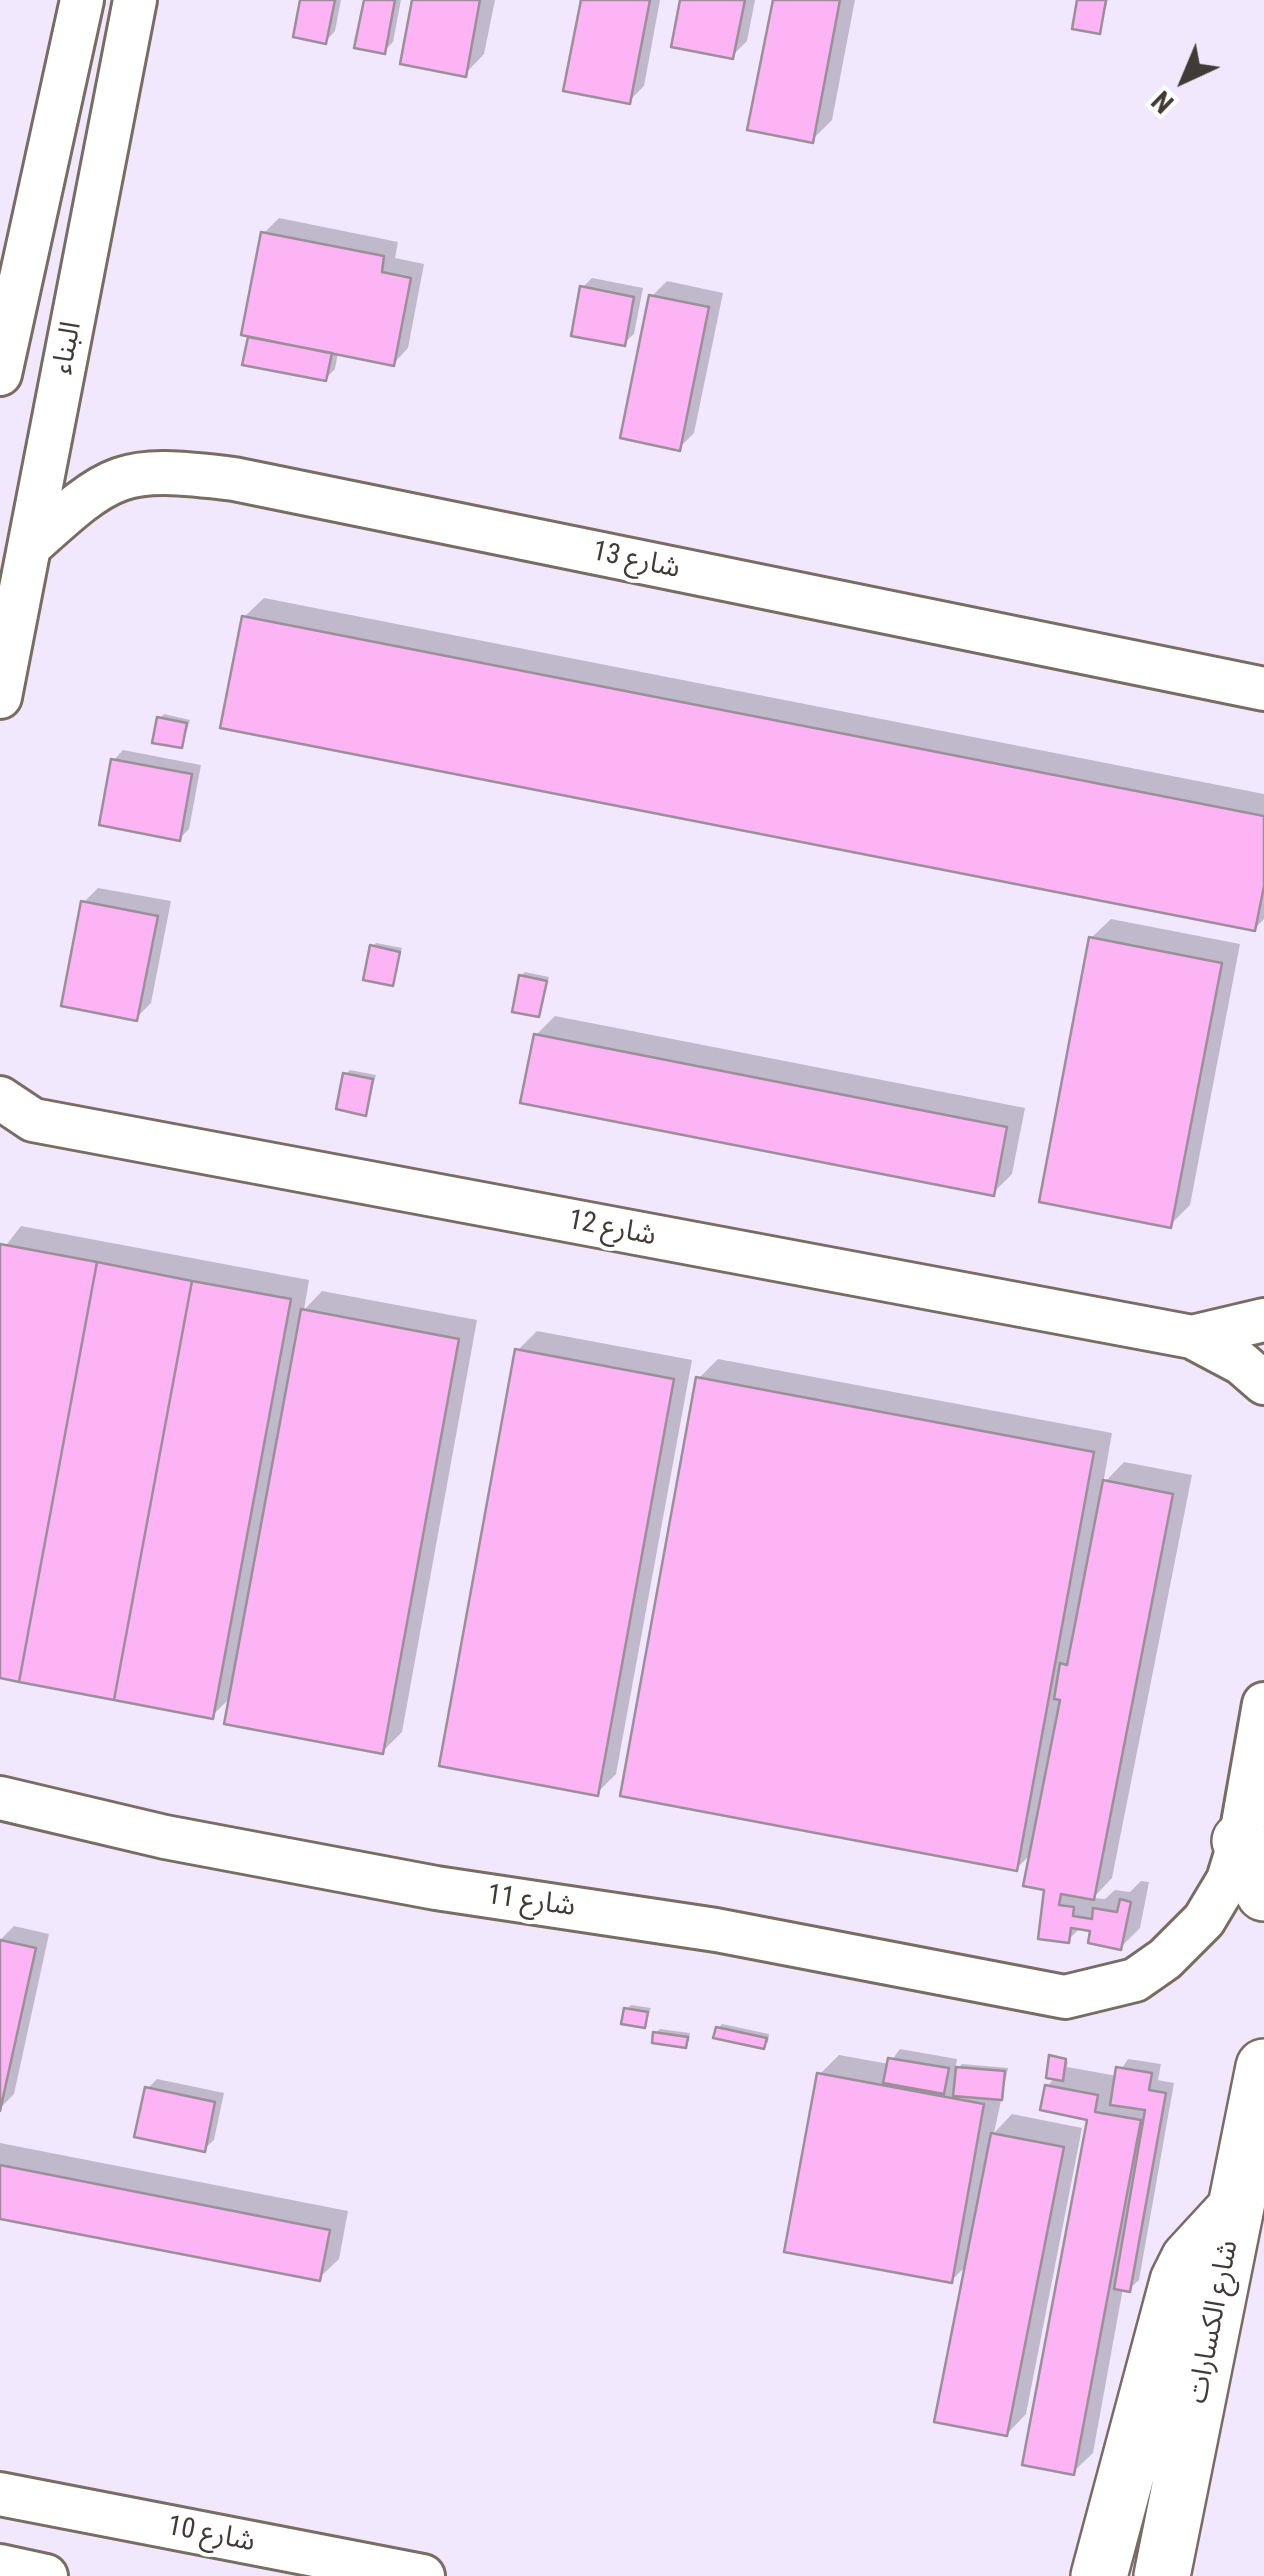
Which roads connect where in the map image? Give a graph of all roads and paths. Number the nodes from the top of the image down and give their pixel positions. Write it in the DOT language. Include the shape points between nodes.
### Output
graph roads {
  1 [pos="82,0"];
  2 [pos="135,0"];
  3 [pos="5,331"];
  4 [pos="0,374"];
  5 [pos="29,547"];
  6 [pos="1264,688"];
  7 [pos="0,697"];
  8 [pos="11,1116"];
  9 [pos="1264,1320"];
  10 [pos="1192,1337"];
  11 [pos="1264,1383"];
  12 [pos="1264,1704"];
  13 [pos="0,1798"];
  14 [pos="1240,1842"];
  15 [pos="1264,1893"];
  16 [pos="1264,2068"];
  17 [pos="1237,2207"];
  18 [pos="0,2494"];
  19 [pos="0,2566"];
  20 [pos="46,2576"];
  21 [pos="423,2576"];
  22 [pos="1099,2576"];
  23 [pos="1162,2576"];
  1 -- 3 [label="street"];
  2 -- 5 [label="street, البناء"];
  3 -- 4 [label="street"];
  5 -- 6 [label="street, شارع 13" via="92,490 160,470 254,483"];
  5 -- 7 [label="street, البناء"];
  8 -- 10 [label="street, شارع 12"];
  9 -- 10 [label="street, شارع 12"];
  10 -- 11 [label="street, شارع 12"];
  12 -- 14 [label="street"];
  13 -- 14 [label="street, شارع 11" via="436,1888 716,1930 1065,1997 1135,1980 1165,1960 1204,1920 1228,1880"];
  14 -- 15 [label="street"];
  16 -- 17 [label="street, شارع الكسارات"];
  17 -- 22 [label="street" via="1189,2259 1178,2281"];
  17 -- 23 [label="street, شارع الكسارات"];
  18 -- 21 [label="street, شارع 10"];
  19 -- 20 [label="street"];
}
